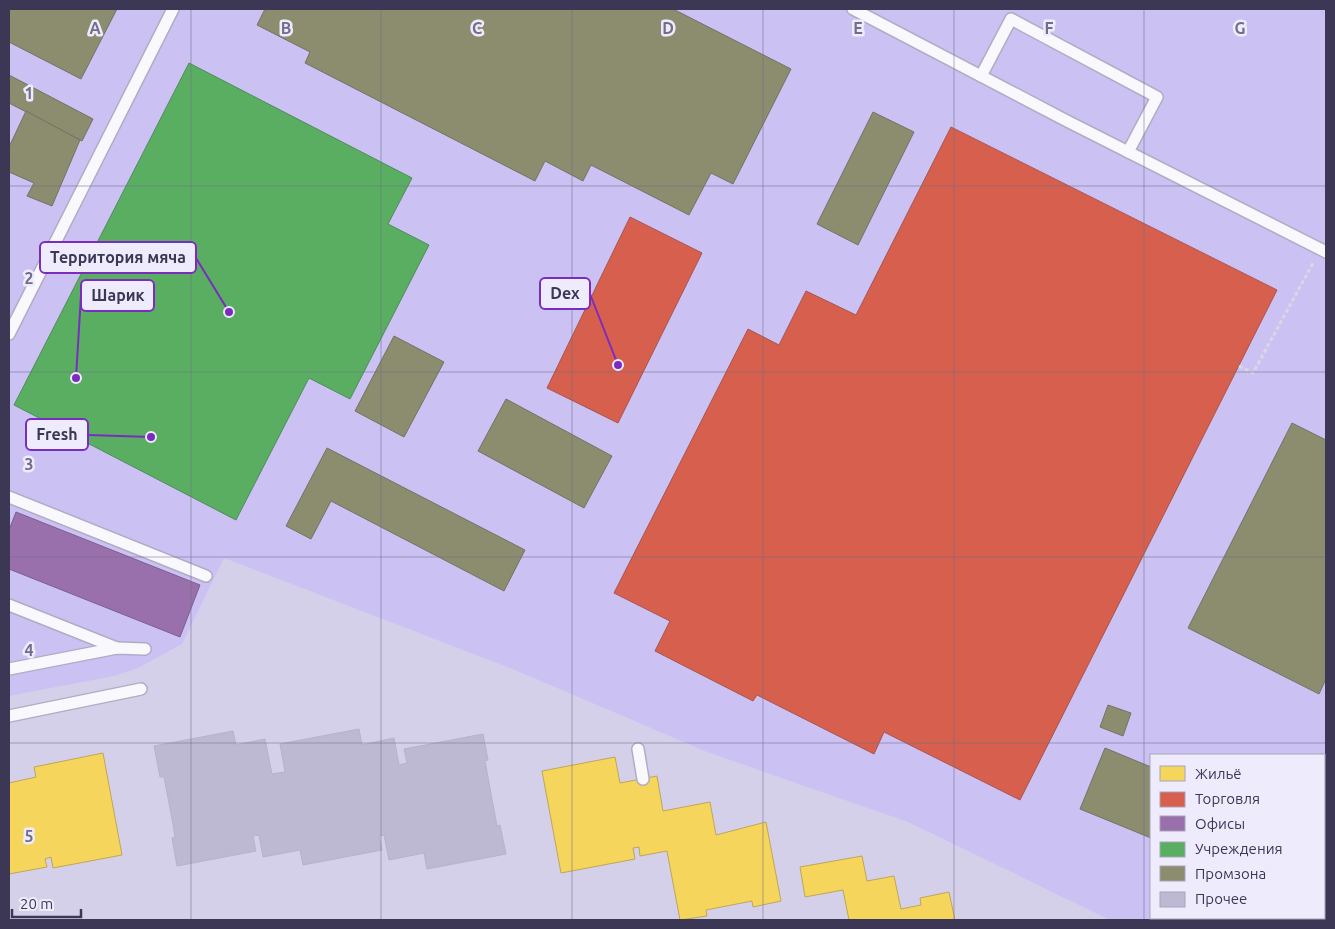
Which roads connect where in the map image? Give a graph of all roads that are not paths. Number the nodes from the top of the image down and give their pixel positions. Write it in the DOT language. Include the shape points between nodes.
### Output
graph roads {
  1 [pos="173,9"];
  2 [pos="853,9"];
  3 [pos="981,76"];
  4 [pos="1128,152"];
  5 [pos="1323,250"];
  6 [pos="9,334"];
  7 [pos="9,498"];
  8 [pos="206,576"];
  9 [pos="9,605"];
  10 [pos="117,648"];
  11 [pos="144,649"];
  12 [pos="9,669"];
  13 [pos="141,689"];
  14 [pos="9,716"];
  15 [pos="638,749"];
  16 [pos="644,779"];
  1 -- 6 [label="lane"];
  2 -- 3 [label="lane"];
  3 -- 4 [label="lane"];
  3 -- 4 [label="lane" via="1012,19 1157,97"];
  4 -- 5 [label="lane"];
  7 -- 8 [label="lane"];
  9 -- 10 [label="lane"];
  10 -- 11 [label="lane"];
  10 -- 12 [label="lane"];
  13 -- 14 [label="lane"];
  15 -- 16 [label="lane"];
}
